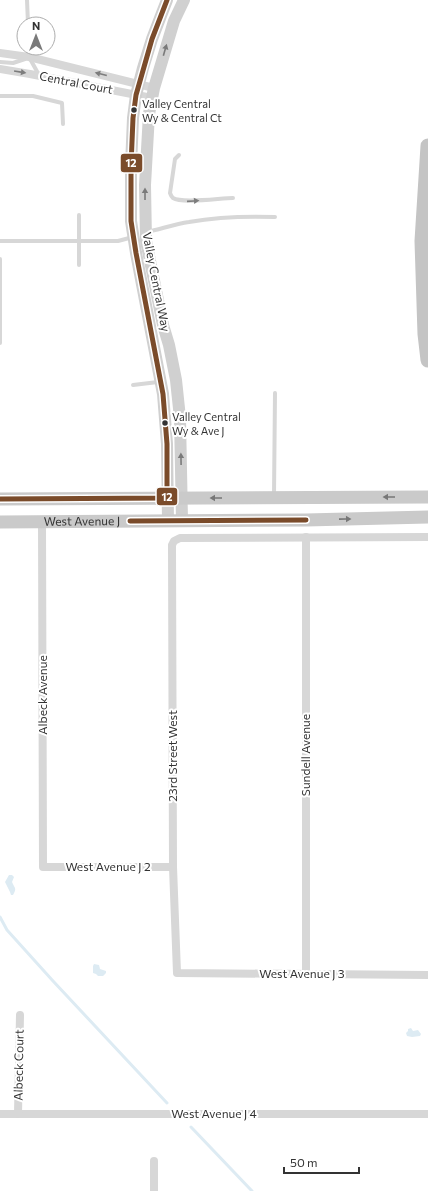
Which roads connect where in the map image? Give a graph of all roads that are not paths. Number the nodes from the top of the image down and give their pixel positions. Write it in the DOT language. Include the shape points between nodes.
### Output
graph roads {
  1 [pos="27,0"];
  2 [pos="167,0"];
  3 [pos="176,0"];
  4 [pos="184,0"];
  5 [pos="28,16"];
  6 [pos="174,21"];
  7 [pos="0,53"];
  8 [pos="29,57"];
  9 [pos="0,62"];
  10 [pos="0,69"];
  11 [pos="39,76"];
  12 [pos="138,89"];
  13 [pos="153,93"];
  14 [pos="0,96"];
  15 [pos="63,124"];
  16 [pos="428,146"];
  17 [pos="179,155"];
  18 [pos="233,198"];
  19 [pos="79,215"];
  20 [pos="275,216"];
  21 [pos="140,235"];
  22 [pos="0,241"];
  23 [pos="79,241"];
  24 [pos="0,259"];
  25 [pos="79,266"];
  26 [pos="0,343"];
  27 [pos="428,360"];
  28 [pos="161,382"];
  29 [pos="133,385"];
  30 [pos="275,393"];
  31 [pos="428,497"];
  32 [pos="167,498"];
  33 [pos="182,498"];
  34 [pos="274,498"];
  35 [pos="0,499"];
  36 [pos="428,517"];
  37 [pos="168,520"];
  38 [pos="182,520"];
  39 [pos="0,522"];
  40 [pos="42,522"];
  41 [pos="306,537"];
  42 [pos="428,537"];
  43 [pos="173,867"];
  44 [pos="43,868"];
  45 [pos="177,973"];
  46 [pos="306,974"];
  47 [pos="428,975"];
  48 [pos="20,1015"];
  49 [pos="0,1114"];
  50 [pos="18,1114"];
  51 [pos="428,1114"];
  52 [pos="154,1161"];
  53 [pos="154,1191"];
  1 -- 5 [label="lane"];
  2 -- 12 [label="street, Valley Central Way" via="152,39"];
  3 -- 6 [label="street" via="172,10"];
  4 -- 6 [label="street, Valley Central Way"];
  13 -- 6 [label="street, Valley Central Way, one-way"];
  7 -- 8 [label="street, Central Court"];
  8 -- 9 [label="lane" via="14,63"];
  8 -- 11 [label="lane"];
  12 -- 8 [label="street, Central Court, one-way"];
  10 -- 11 [label="street, Central Court, one-way"];
  11 -- 12 [label="street, Central Court"];
  12 -- 13 [label="street, Central Court"];
  12 -- 13 [label="street, Central Court"];
  12 -- 21 [label="street, Valley Central Way" via="133,118 131,221"];
  21 -- 13 [label="street, Valley Central Way, one-way"];
  14 -- 15 [label="lane" via="33,96 62,103"];
  16 -- 27 [label="highway" via="422,241"];
  17 -- 18 [label="lane, one-way" via="175,159 170,193 174,199 186,201"];
  19 -- 23 [label="lane"];
  20 -- 21 [label="lane" via="200,220"];
  21 -- 23 [label="lane" via="118,241"];
  21 -- 28 [label="street, Valley Central Way"];
  33 -- 21 [label="street, Valley Central Way, one-way" via="180,418 176,380 146,241"];
  22 -- 23 [label="lane"];
  23 -- 25 [label="lane"];
  24 -- 26 [label="lane"];
  28 -- 29 [label="lane"];
  28 -- 32 [label="street, Valley Central Way" via="167,444"];
  30 -- 34 [label="lane"];
  31 -- 34 [label="main road, West Avenue J, one-way"];
  32 -- 33 [label="main road, West Avenue J"];
  32 -- 35 [label="main road, West Avenue J"];
  32 -- 37 [label="street, Valley Central Way"];
  34 -- 33 [label="main road, West Avenue J, one-way"];
  33 -- 38 [label="street, Valley Central Way"];
  38 -- 36 [label="main road, West Avenue J, one-way"];
  37 -- 38 [label="main road, West Avenue J"];
  37 -- 40 [label="main road, West Avenue J"];
  39 -- 40 [label="main road, West Avenue J"];
  40 -- 44 [label="street, Albeck Avenue"];
  41 -- 42 [label="street"];
  41 -- 43 [label="street, 23rd Street West" via="180,538 172,545"];
  41 -- 46 [label="street, Sundell Avenue"];
  43 -- 44 [label="street, West Avenue J 2"];
  43 -- 45 [label="street, 23rd Street West"];
  45 -- 46 [label="street, West Avenue J 3"];
  46 -- 47 [label="street, West Avenue J 3"];
  48 -- 50 [label="street, Albeck Court"];
  49 -- 50 [label="street, West Avenue J 4"];
  50 -- 51 [label="street, West Avenue J 4"];
  52 -- 53 [label="street"];
}
